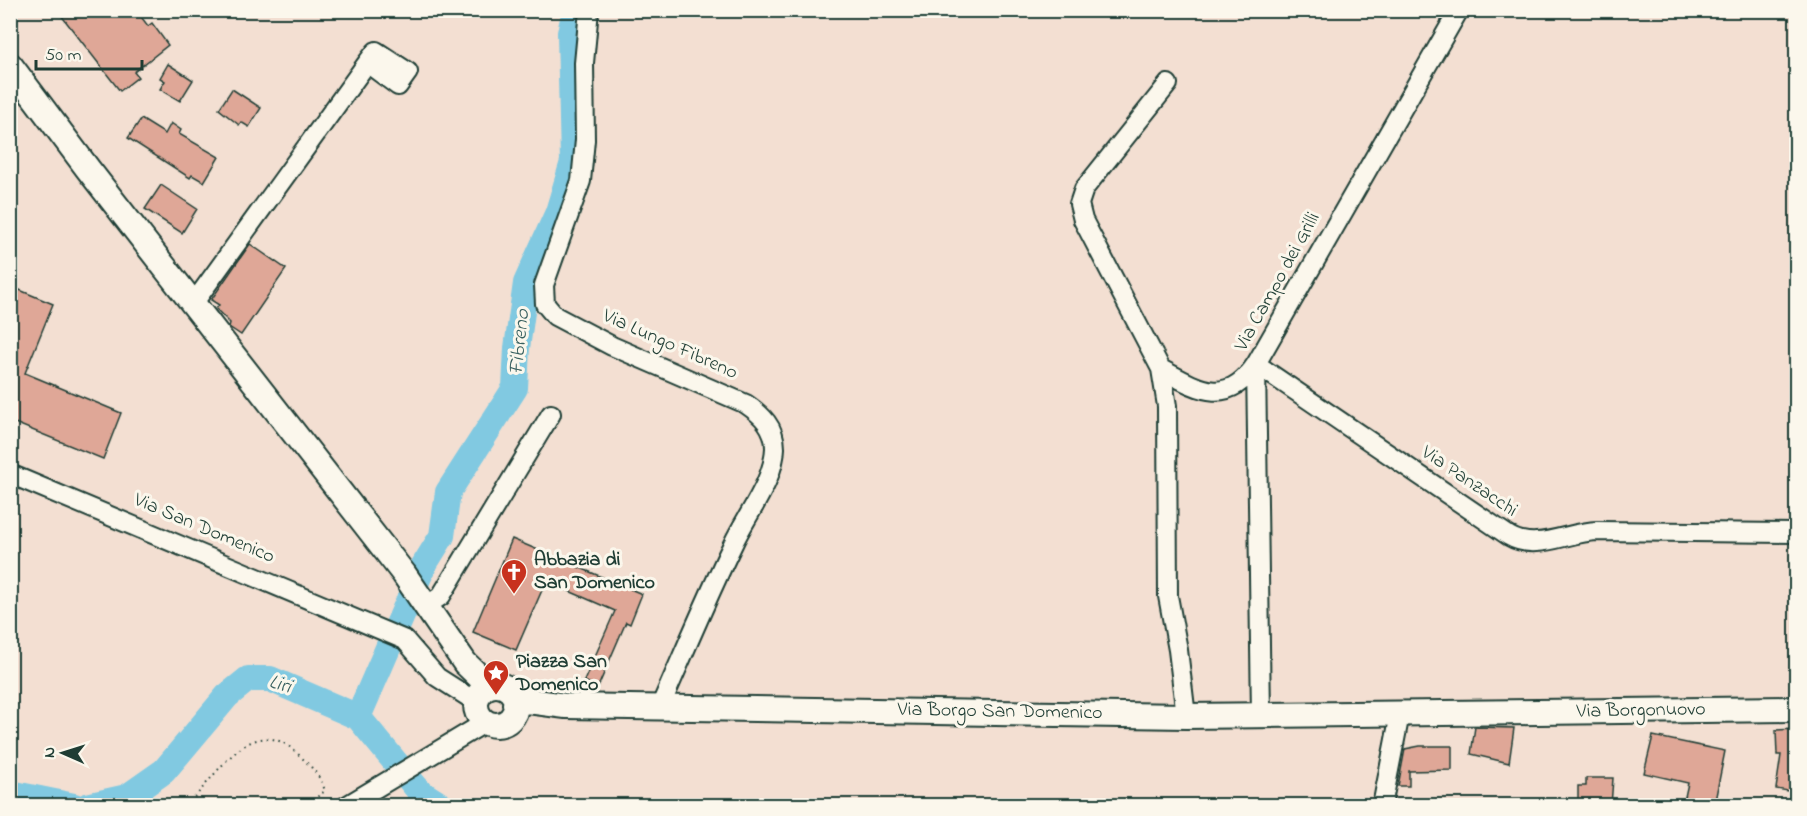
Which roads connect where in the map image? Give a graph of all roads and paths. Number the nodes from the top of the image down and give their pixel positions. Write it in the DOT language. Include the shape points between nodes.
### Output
graph roads {
  1 [pos="589,10"];
  2 [pos="1459,10"];
  3 [pos="367,63"];
  4 [pos="10,65"];
  5 [pos="1167,84"];
  6 [pos="193,304"];
  7 [pos="1256,364"];
  8 [pos="1161,369"];
  9 [pos="551,414"];
  10 [pos="10,474"];
  11 [pos="1797,533"];
  12 [pos="423,601"];
  13 [pos="484,703"];
  14 [pos="515,704"];
  15 [pos="660,707"];
  16 [pos="1797,709"];
  17 [pos="1485,713"];
  18 [pos="1400,714"];
  19 [pos="1261,715"];
  20 [pos="1185,716"];
  21 [pos="186,806"];
  22 [pos="305,806"];
  23 [pos="346,806"];
  24 [pos="1382,806"];
  1 -- 15 [label="street, Via Lungo Fibreno" via="581,181 544,285 545,304 555,316 603,342 746,404 765,419 774,441 768,475 719,573"];
  2 -- 7 [label="street, Via Campo dei Grilli"];
  3 -- 6 [label="street"];
  4 -- 6 [label="main road"];
  5 -- 8 [label="street" via="1084,189 1079,204 1083,220"];
  6 -- 12 [label="main road"];
  7 -- 8 [label="street" via="1237,385 1212,391"];
  7 -- 11 [label="street, Via Panzacchi" via="1521,542 1541,543 1597,531"];
  7 -- 19 [label="street, Via Campo dei Grilli"];
  8 -- 20 [label="street" via="1167,416 1168,596"];
  9 -- 12 [label="street" via="441,596"];
  10 -- 13 [label="street, Via San Domenico" via="405,640 437,677"];
  12 -- 13 [label="main road" via="465,663"];
  13 -- 14 [label="main road" via="506,688"];
  13 -- 14 [label="main road" via="497,725 508,720"];
  13 -- 23 [label="street" via="432,755"];
  14 -- 15 [label="main road, Via Borgo San Domenico" via="528,701 567,706"];
  15 -- 20 [label="main road, Via Borgo San Domenico"];
  16 -- 17 [label="main road, Via Borgonuovo"];
  17 -- 18 [label="main road, Via Borgo San Domenico"];
  18 -- 19 [label="main road, Via Borgo San Domenico"];
  18 -- 24 [label="street"];
  19 -- 20 [label="main road, Via Borgo San Domenico"];
  21 -- 22 [label="path" via="230,757 256,739 274,737 320,776 325,791"];
}
